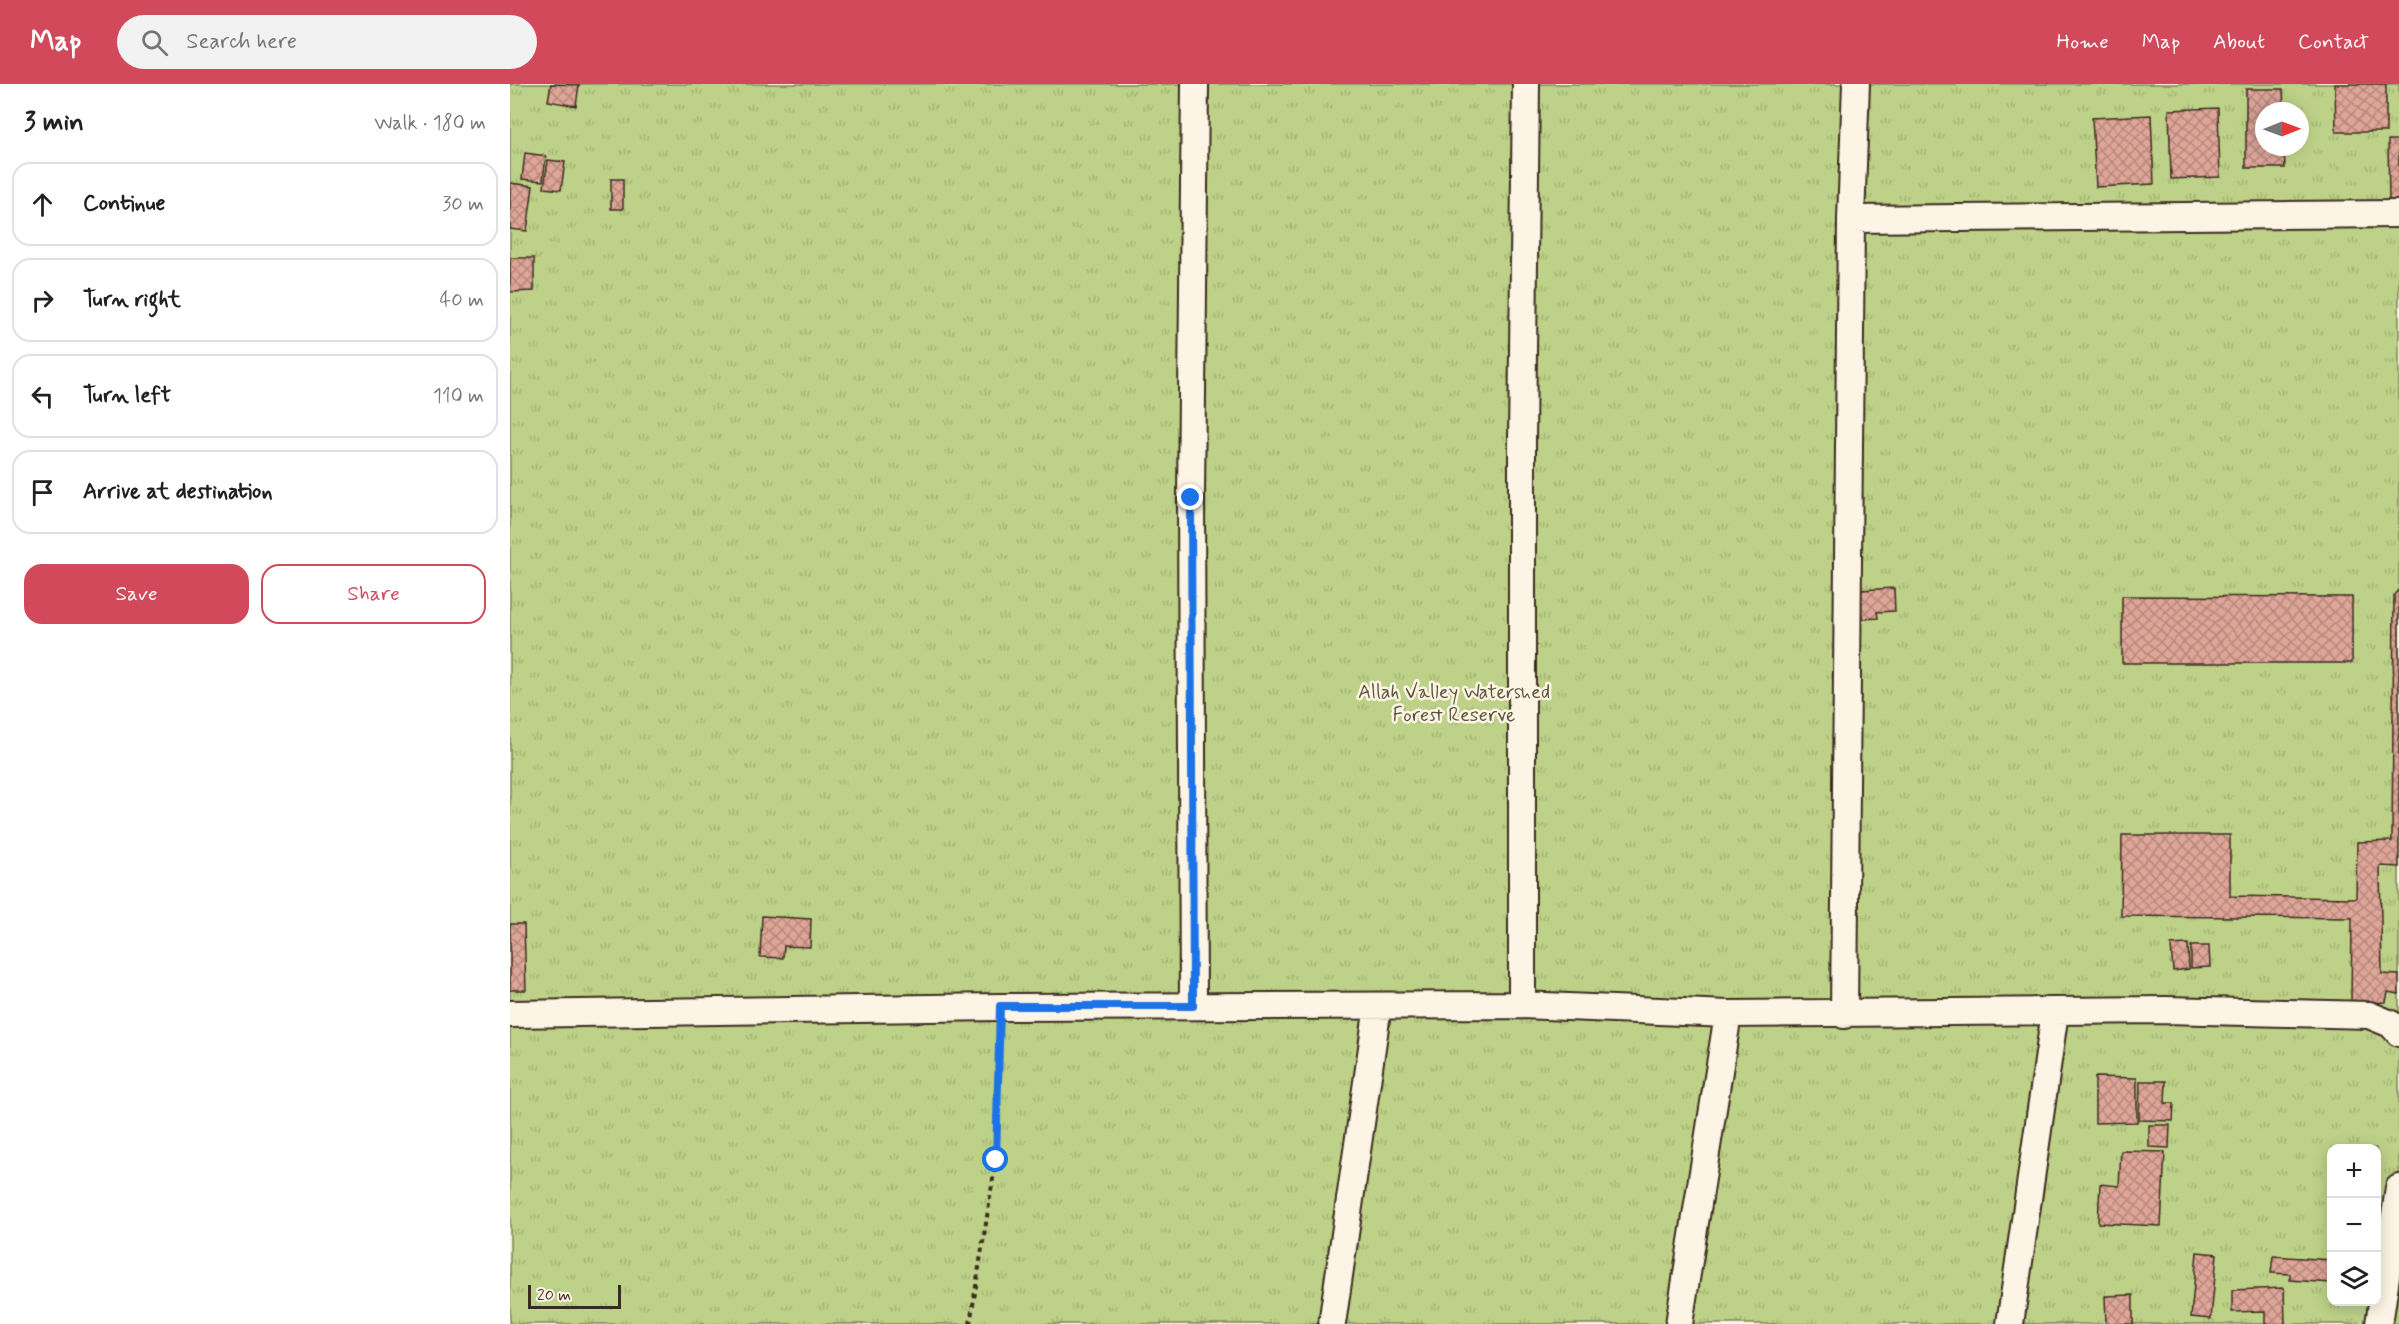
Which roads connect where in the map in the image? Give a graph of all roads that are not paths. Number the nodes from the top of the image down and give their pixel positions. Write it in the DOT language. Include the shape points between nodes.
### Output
graph roads {
  1 [pos="1195,84"];
  2 [pos="1526,84"];
  3 [pos="1856,84"];
  4 [pos="2399,214"];
  5 [pos="1851,219"];
  6 [pos="1522,1005"];
  7 [pos="1193,1006"];
  8 [pos="1378,1006"];
  9 [pos="2055,1012"];
  10 [pos="510,1014"];
  11 [pos="1728,1014"];
  12 [pos="1844,1015"];
  13 [pos="2399,1033"];
  14 [pos="2399,1188"];
  15 [pos="1332,1324"];
  16 [pos="1679,1324"];
  17 [pos="2010,1324"];
  18 [pos="2379,1324"];
  1 -- 7 [label="street" via="1191,486"];
  2 -- 6 [label="street"];
  3 -- 5 [label="street"];
  4 -- 5 [label="street"];
  5 -- 12 [label="street"];
  6 -- 8 [label="street"];
  6 -- 11 [label="street"];
  7 -- 8 [label="street"];
  7 -- 10 [label="street"];
  8 -- 15 [label="street"];
  9 -- 12 [label="street"];
  9 -- 13 [label="street" via="2166,1010 2369,1015 2391,1024"];
  9 -- 17 [label="street"];
  11 -- 12 [label="street"];
  11 -- 16 [label="street"];
  14 -- 18 [label="street"];
}
